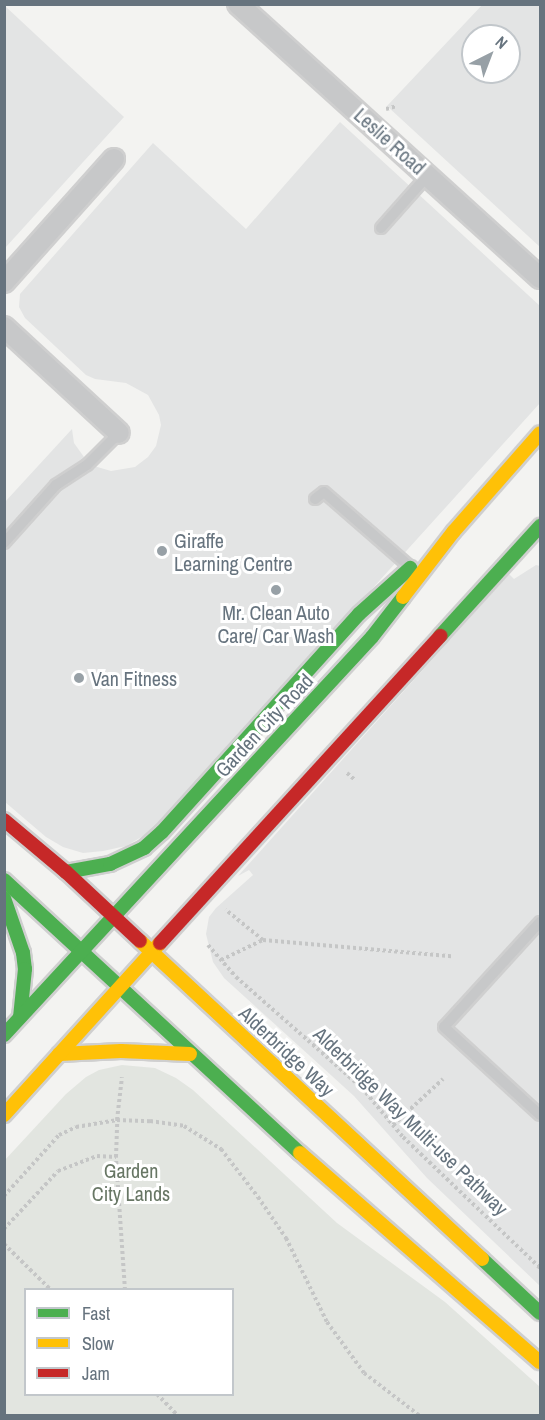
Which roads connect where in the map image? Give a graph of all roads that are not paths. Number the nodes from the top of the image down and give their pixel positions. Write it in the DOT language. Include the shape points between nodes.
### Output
graph roads {
  1 [pos="246,7"];
  2 [pos="114,159"];
  3 [pos="428,175"];
  4 [pos="381,228"];
  5 [pos="540,278"];
  6 [pos="4,282"];
  7 [pos="4,327"];
  8 [pos="119,433"];
  9 [pos="540,433"];
  10 [pos="315,500"];
  11 [pos="539,531"];
  12 [pos="4,543"];
  13 [pos="416,571"];
  14 [pos="4,820"];
  15 [pos="66,872"];
  16 [pos="4,880"];
  17 [pos="4,898"];
  18 [pos="114,916"];
  19 [pos="540,922"];
  20 [pos="81,952"];
  21 [pos="152,952"];
  22 [pos="119,988"];
  23 [pos="20,1017"];
  24 [pos="4,1035"];
  25 [pos="190,1053"];
  26 [pos="59,1054"];
  27 [pos="4,1115"];
  28 [pos="540,1115"];
  29 [pos="540,1313"];
  30 [pos="540,1362"];
  1 -- 3 [label="street, Leslie Road"];
  2 -- 6 [label="street"];
  3 -- 4 [label="lane"];
  3 -- 5 [label="street, Leslie Road"];
  7 -- 8 [label="street"];
  8 -- 12 [label="lane" via="87,465 56,485"];
  9 -- 13 [label="main road, Garden City Road"];
  10 -- 13 [label="lane" via="324,492"];
  11 -- 21 [label="main road"];
  13 -- 15 [label="main road" via="359,614 144,848 110,864"];
  13 -- 18 [label="main road, Garden City Road" via="372,637"];
  14 -- 15 [label="main road, Alderbridge Way"];
  15 -- 18 [label="main road, Alderbridge Way"];
  16 -- 20 [label="main road"];
  17 -- 23 [label="main road" via="23,953"];
  18 -- 20 [label="main road, Garden City Road"];
  18 -- 21 [label="main road, Alderbridge Way"];
  19 -- 28 [label="lane" via="444,1027"];
  20 -- 22 [label="main road"];
  20 -- 23 [label="main road, Garden City Road"];
  21 -- 22 [label="main road"];
  21 -- 29 [label="main road, Alderbridge Way"];
  22 -- 25 [label="main road"];
  22 -- 26 [label="main road"];
  23 -- 24 [label="main road, Garden City Road"];
  25 -- 26 [label="main road"];
  25 -- 30 [label="main road"];
  26 -- 27 [label="main road"];
}
